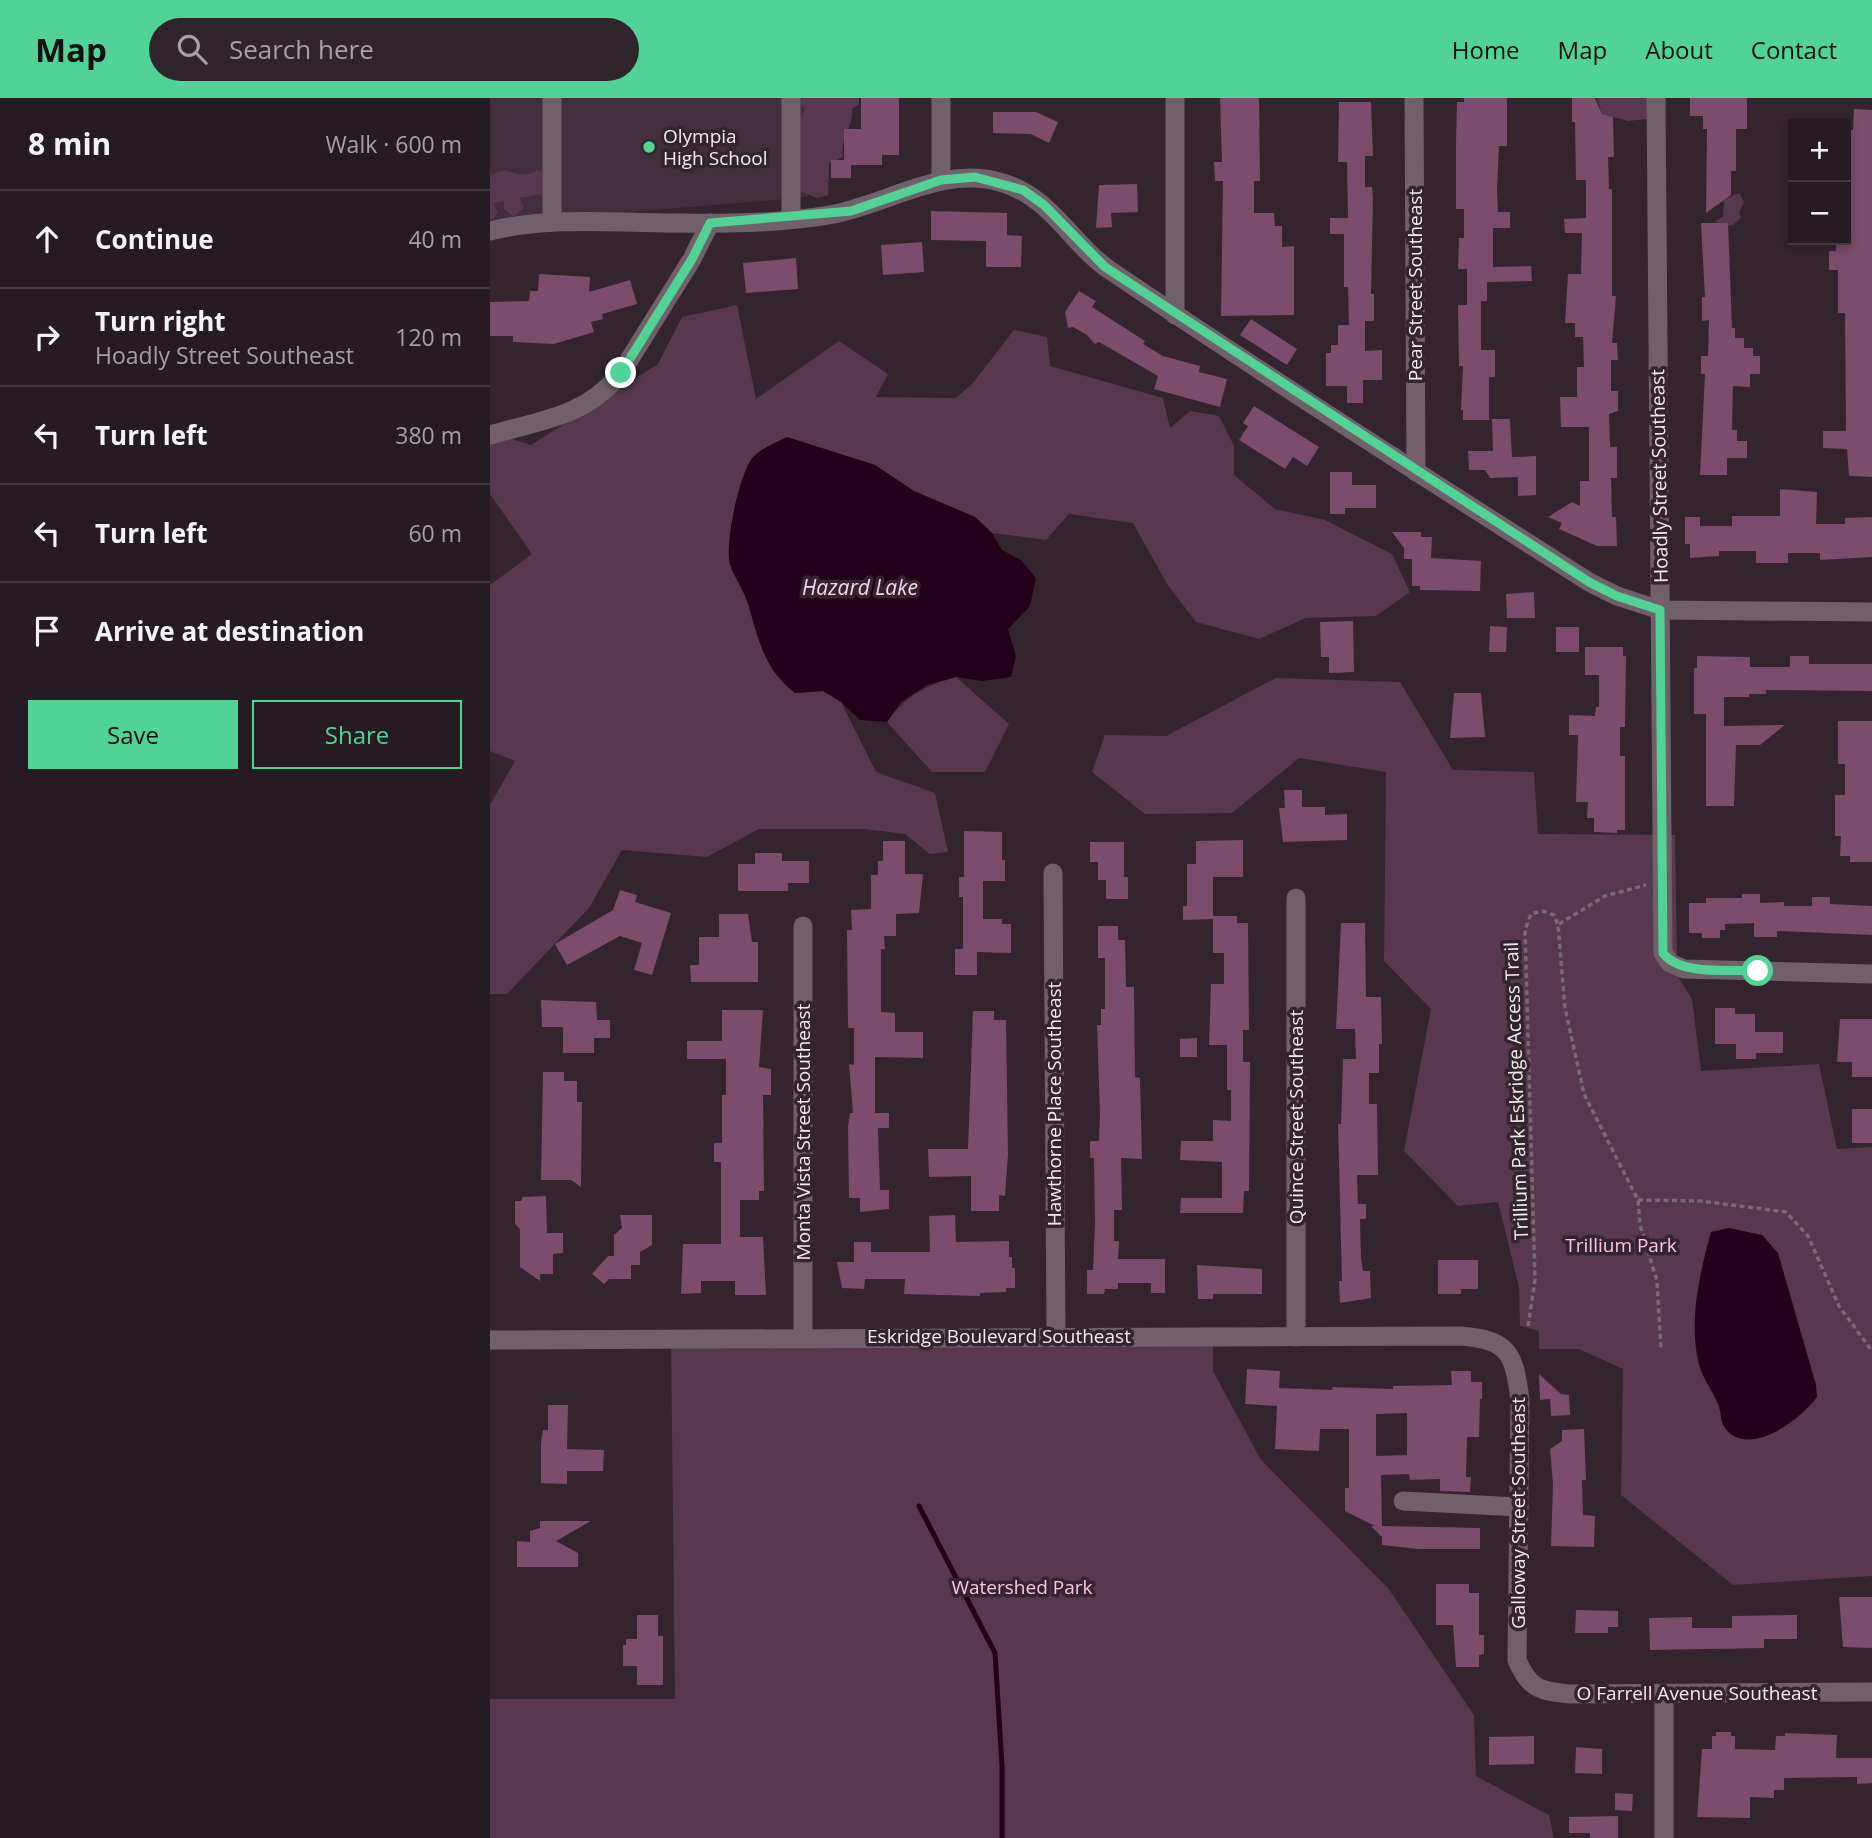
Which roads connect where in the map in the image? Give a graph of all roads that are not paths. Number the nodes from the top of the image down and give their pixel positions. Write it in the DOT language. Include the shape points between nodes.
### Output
graph roads {
  1 [pos="552,98"];
  2 [pos="791,98"];
  3 [pos="941,98"];
  4 [pos="1175,98"];
  5 [pos="1414,98"];
  6 [pos="1656,98"];
  7 [pos="941,180"];
  8 [pos="791,218"];
  9 [pos="552,221"];
  10 [pos="710,223"];
  11 [pos="490,231"];
  12 [pos="1175,315"];
  13 [pos="490,435"];
  14 [pos="1416,472"];
  15 [pos="1660,610"];
  16 [pos="1872,612"];
  17 [pos="1053,873"];
  18 [pos="1296,898"];
  19 [pos="803,926"];
  20 [pos="1872,974"];
  21 [pos="1056,1336"];
  22 [pos="803,1337"];
  23 [pos="1296,1337"];
  24 [pos="490,1340"];
  25 [pos="1506,1349"];
  26 [pos="1403,1501"];
  27 [pos="1519,1507"];
  28 [pos="1525,1679"];
  29 [pos="1872,1692"];
  30 [pos="1664,1694"];
  31 [pos="1664,1838"];
  1 -- 9 [label="street"];
  2 -- 8 [label="street"];
  3 -- 7 [label="street"];
  4 -- 12 [label="street"];
  5 -- 14 [label="street, Pear Street Southeast"];
  6 -- 15 [label="street, Hoadly Street Southeast"];
  7 -- 8 [label="street" via="851,211"];
  7 -- 12 [label="street" via="975,177 1023,190 1105,267"];
  8 -- 10 [label="street"];
  9 -- 10 [label="street"];
  9 -- 11 [label="street"];
  10 -- 13 [label="street" via="692,259 607,390 572,412"];
  12 -- 14 [label="street"];
  14 -- 15 [label="street" via="1589,582"];
  15 -- 16 [label="street"];
  15 -- 20 [label="street, Hoadly Street Southeast" via="1663,953 1670,963 1684,969"];
  17 -- 21 [label="street, Hawthorne Place Southeast"];
  18 -- 23 [label="street, Quince Street Southeast"];
  19 -- 22 [label="street, Monta Vista Street Southeast"];
  21 -- 22 [label="street, Eskridge Boulevard Southeast"];
  21 -- 23 [label="street, Eskridge Boulevard Southeast"];
  22 -- 24 [label="street, Eskridge Boulevard Southeast"];
  23 -- 25 [label="street, Eskridge Boulevard Southeast" via="1461,1336 1493,1341"];
  25 -- 27 [label="street, Galloway Street Southeast" via="1513,1359 1520,1400"];
  26 -- 27 [label="street"];
  27 -- 28 [label="street, Galloway Street Southeast" via="1517,1660"];
  28 -- 30 [label="street, O Farrell Avenue Southeast" via="1551,1692"];
  29 -- 30 [label="street, O Farrell Avenue Southeast"];
  30 -- 31 [label="street"];
}
